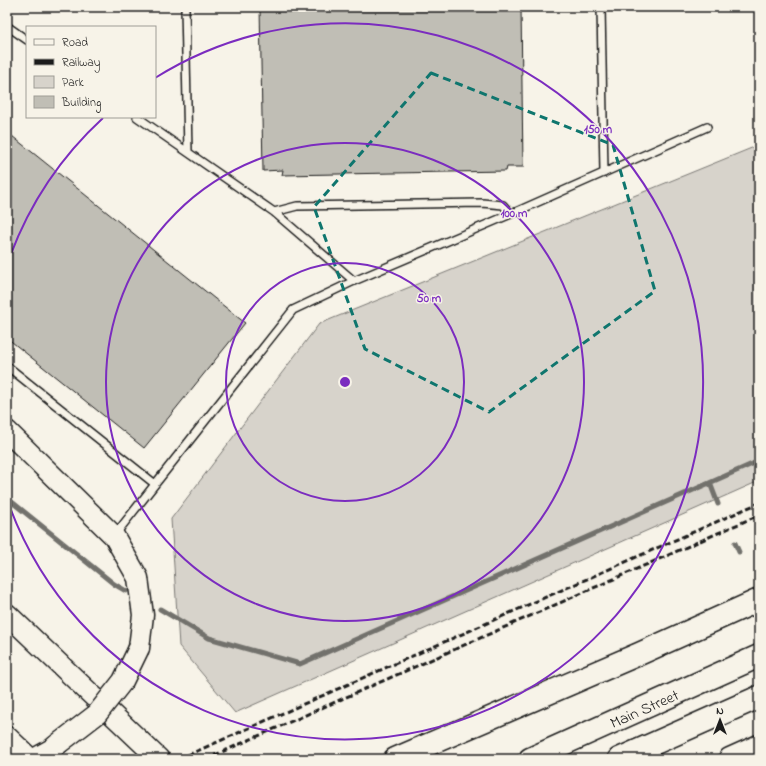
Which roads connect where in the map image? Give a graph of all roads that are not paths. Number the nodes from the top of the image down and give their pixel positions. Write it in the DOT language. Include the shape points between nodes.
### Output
graph roads {
  1 [pos="185,7"];
  2 [pos="601,7"];
  3 [pos="7,26"];
  4 [pos="26,39"];
  5 [pos="138,118"];
  6 [pos="707,127"];
  7 [pos="188,152"];
  8 [pos="604,173"];
  9 [pos="274,212"];
  10 [pos="511,214"];
  11 [pos="354,281"];
  12 [pos="7,366"];
  13 [pos="7,431"];
  14 [pos="155,484"];
  15 [pos="114,536"];
  16 [pos="759,600"];
  17 [pos="7,614"];
  18 [pos="759,656"];
  19 [pos="759,697"];
  20 [pos="7,738"];
  21 [pos="759,746"];
  22 [pos="29,759"];
  23 [pos="34,759"];
  24 [pos="159,759"];
  25 [pos="395,759"];
  26 [pos="530,759"];
  27 [pos="619,759"];
  28 [pos="730,759"];
  1 -- 7 [label="lane"];
  2 -- 8 [label="lane"];
  3 -- 4 [label="lane"];
  5 -- 7 [label="lane"];
  6 -- 8 [label="lane"];
  7 -- 9 [label="lane"];
  8 -- 10 [label="lane"];
  9 -- 10 [label="lane" via="297,206 482,203 503,205"];
  9 -- 11 [label="lane"];
  10 -- 11 [label="lane"];
  11 -- 14 [label="lane" via="294,310"];
  12 -- 14 [label="lane"];
  13 -- 15 [label="main road"];
  14 -- 15 [label="lane"];
  15 -- 23 [label="main road, bridge" via="138,578 143,615 139,648 123,681 97,714 52,750"];
  16 -- 25 [label="highway"];
  17 -- 24 [label="main road"];
  18 -- 26 [label="highway, Main Street"];
  19 -- 27 [label="highway"];
  20 -- 22 [label="highway"];
  21 -- 28 [label="highway"];
}
